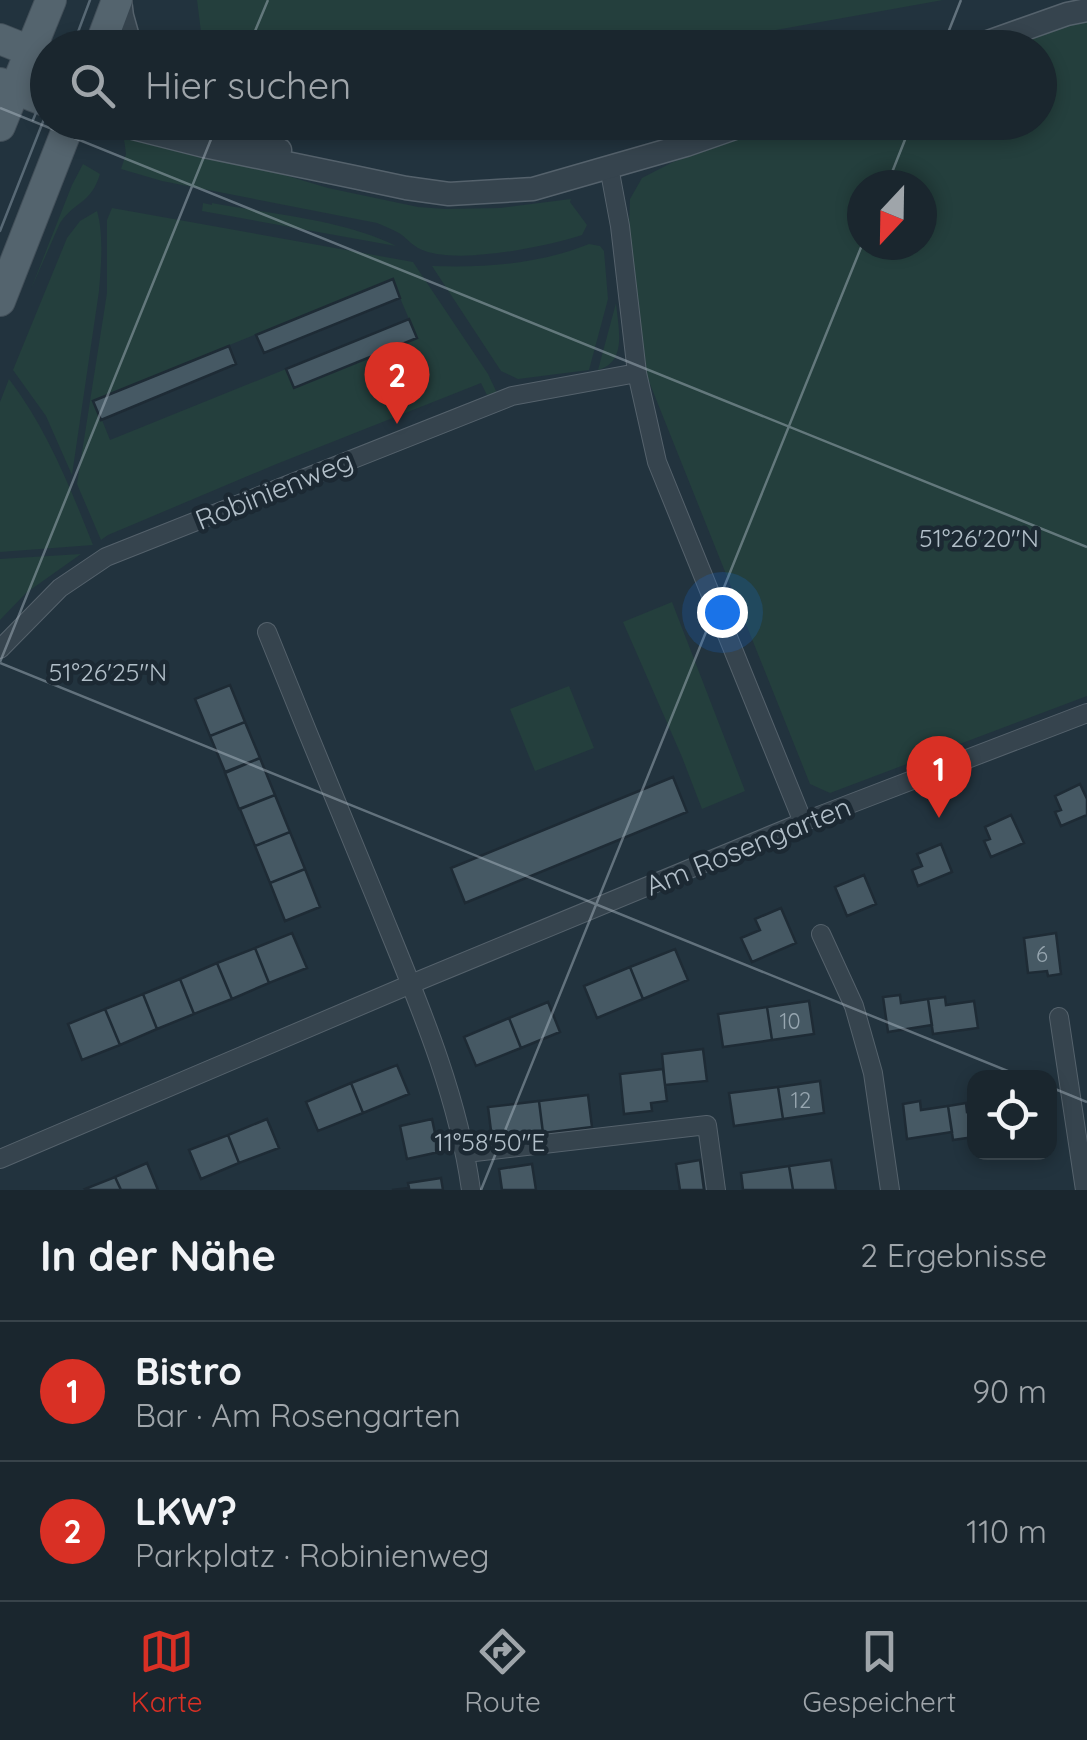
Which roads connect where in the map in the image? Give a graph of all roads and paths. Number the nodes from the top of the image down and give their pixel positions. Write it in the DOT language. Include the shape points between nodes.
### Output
graph roads {
  1 [pos="51,0"];
  2 [pos="119,0"];
  3 [pos="1087,10"];
  4 [pos="44,30"];
  5 [pos="106,30"];
  6 [pos="126,30"];
  7 [pos="1022,30"];
  8 [pos="0,39"];
  9 [pos="30,51"];
  10 [pos="30,64"];
  11 [pos="7,86"];
  12 [pos="0,126"];
  13 [pos="63,140"];
  14 [pos="180,140"];
  15 [pos="255,140"];
  16 [pos="702,140"];
  17 [pos="608,167"];
  18 [pos="354,178"];
  19 [pos="0,300"];
  20 [pos="637,373"];
  21 [pos="267,632"];
  22 [pos="0,649"];
  23 [pos="1087,713"];
  24 [pos="803,822"];
  25 [pos="821,934"];
  26 [pos="412,984"];
  27 [pos="1060,1017"];
  28 [pos="466,1153"];
  29 [pos="0,1160"];
  30 [pos="471,1190"];
  31 [pos="716,1190"];
  32 [pos="890,1190"];
  33 [pos="1085,1190"];
  1 -- 4 [label="main road"];
  2 -- 5 [label="main road"];
  2 -- 6 [label="street"];
  3 -- 7 [label="street"];
  8 -- 9 [label="main road"];
  10 -- 11 [label="main road"];
  11 -- 12 [label="main road"];
  13 -- 19 [label="main road"];
  14 -- 18 [label="street"];
  15 -- 18 [label="street"];
  16 -- 17 [label="street"];
  17 -- 18 [label="street" via="533,189 489,193 449,194"];
  17 -- 20 [label="street"];
  20 -- 22 [label="street, Robinienweg" via="512,396 106,556 60,588"];
  20 -- 24 [label="street" via="657,462"];
  21 -- 26 [label="street"];
  23 -- 24 [label="street, Am Rosengarten"];
  24 -- 26 [label="street, Am Rosengarten"];
  25 -- 32 [label="street" via="854,1006 873,1072"];
  26 -- 28 [label="street"];
  26 -- 29 [label="street, Am Rosengarten"];
  27 -- 33 [label="street"];
  28 -- 30 [label="street"];
  28 -- 31 [label="street" via="707,1125"];
}
